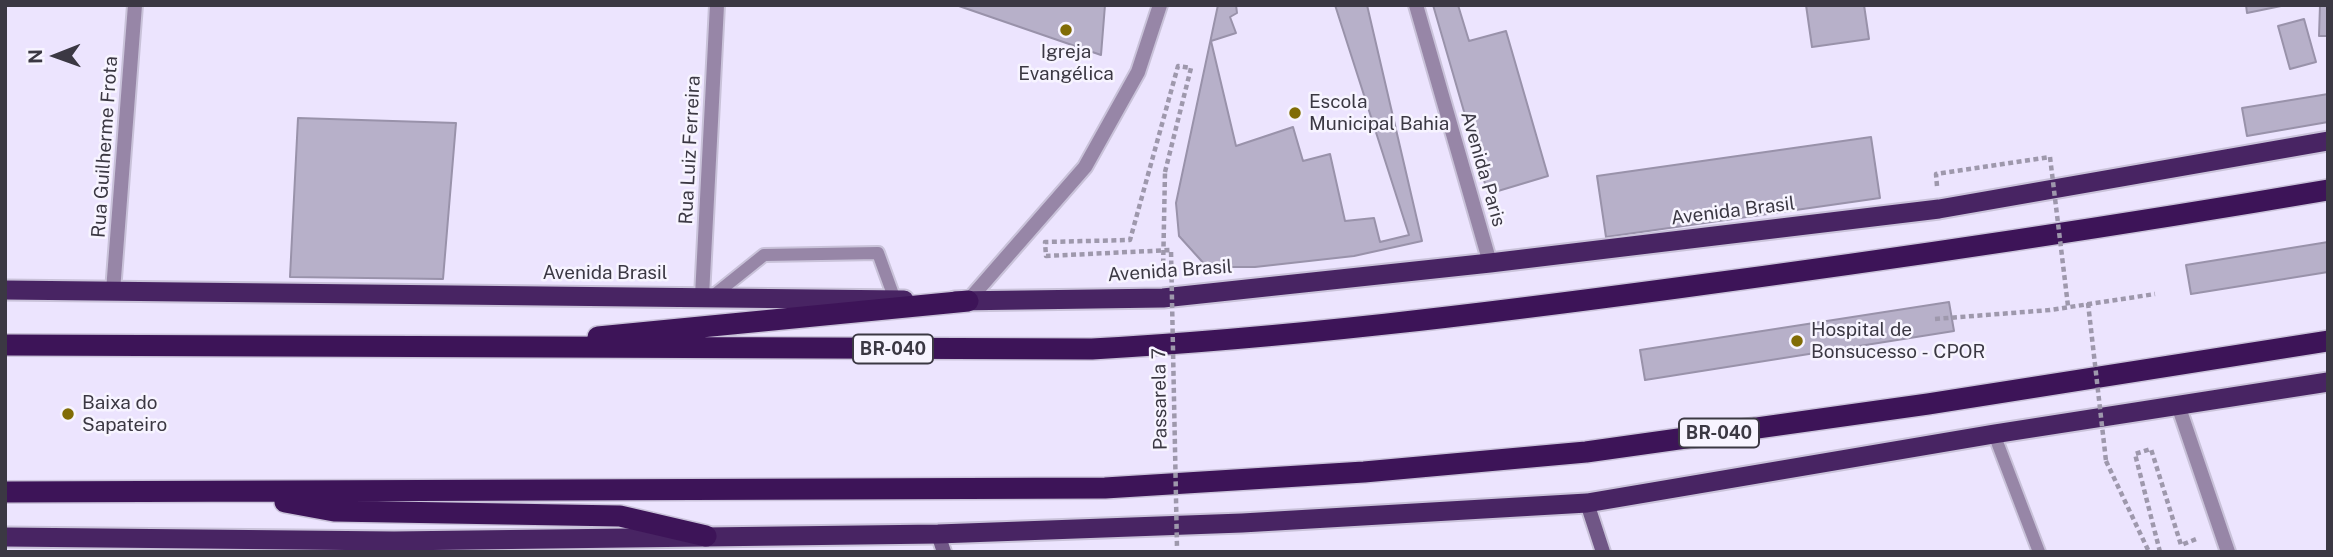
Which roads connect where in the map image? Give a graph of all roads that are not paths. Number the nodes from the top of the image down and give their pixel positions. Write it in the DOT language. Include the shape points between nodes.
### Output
graph roads {
  1 [pos="135,5"];
  2 [pos="716,5"];
  3 [pos="1160,5"];
  4 [pos="1416,5"];
  5 [pos="2328,141"];
  6 [pos="2328,190"];
  7 [pos="1490,263"];
  8 [pos="5,290"];
  9 [pos="113,291"];
  10 [pos="708,296"];
  11 [pos="895,300"];
  12 [pos="968,301"];
  13 [pos="2328,341"];
  14 [pos="5,345"];
  15 [pos="476,349"];
  16 [pos="2328,382"];
  17 [pos="2178,405"];
  18 [pos="1994,434"];
  19 [pos="5,492"];
  20 [pos="231,493"];
  21 [pos="1587,503"];
  22 [pos="5,537"];
  23 [pos="941,543"];
  24 [pos="706,544"];
  25 [pos="108,545"];
  26 [pos="396,546"];
  27 [pos="1603,552"];
  28 [pos="2039,552"];
  29 [pos="2228,552"];
  1 -- 9 [label="street, Rua Guilherme Frota"];
  2 -- 10 [label="street, Rua Luiz Ferreira"];
  3 -- 12 [label="street" via="1138,72 1085,167"];
  4 -- 7 [label="street, Avenida Paris"];
  5 -- 7 [label="highway, Avenida Brasil" via="1939,209"];
  6 -- 15 [label="highway, BR-040" via="1934,254 1515,310 1246,340 1092,349"];
  7 -- 12 [label="highway, Avenida Brasil" via="1163,298"];
  8 -- 9 [label="highway, Avenida Brasil"];
  9 -- 10 [label="highway, Avenida Brasil"];
  10 -- 11 [label="highway, Avenida Brasil"];
  10 -- 11 [label="lane" via="764,255 878,253"];
  11 -- 12 [label="highway, Avenida Brasil"];
  12 -- 15 [label="highway"];
  13 -- 20 [label="highway, BR-040" via="1586,452 1364,472 1105,488"];
  14 -- 15 [label="highway, BR-040"];
  16 -- 17 [label="highway"];
  17 -- 18 [label="highway"];
  17 -- 29 [label="street"];
  18 -- 21 [label="highway"];
  18 -- 28 [label="lane"];
  19 -- 20 [label="highway, BR-040"];
  20 -- 24 [label="highway" via="334,511 620,516"];
  21 -- 23 [label="highway"];
  21 -- 27 [label="main road"];
  22 -- 25 [label="highway"];
  23 -- 24 [label="highway"];
  24 -- 26 [label="highway"];
  25 -- 26 [label="highway"];
}
